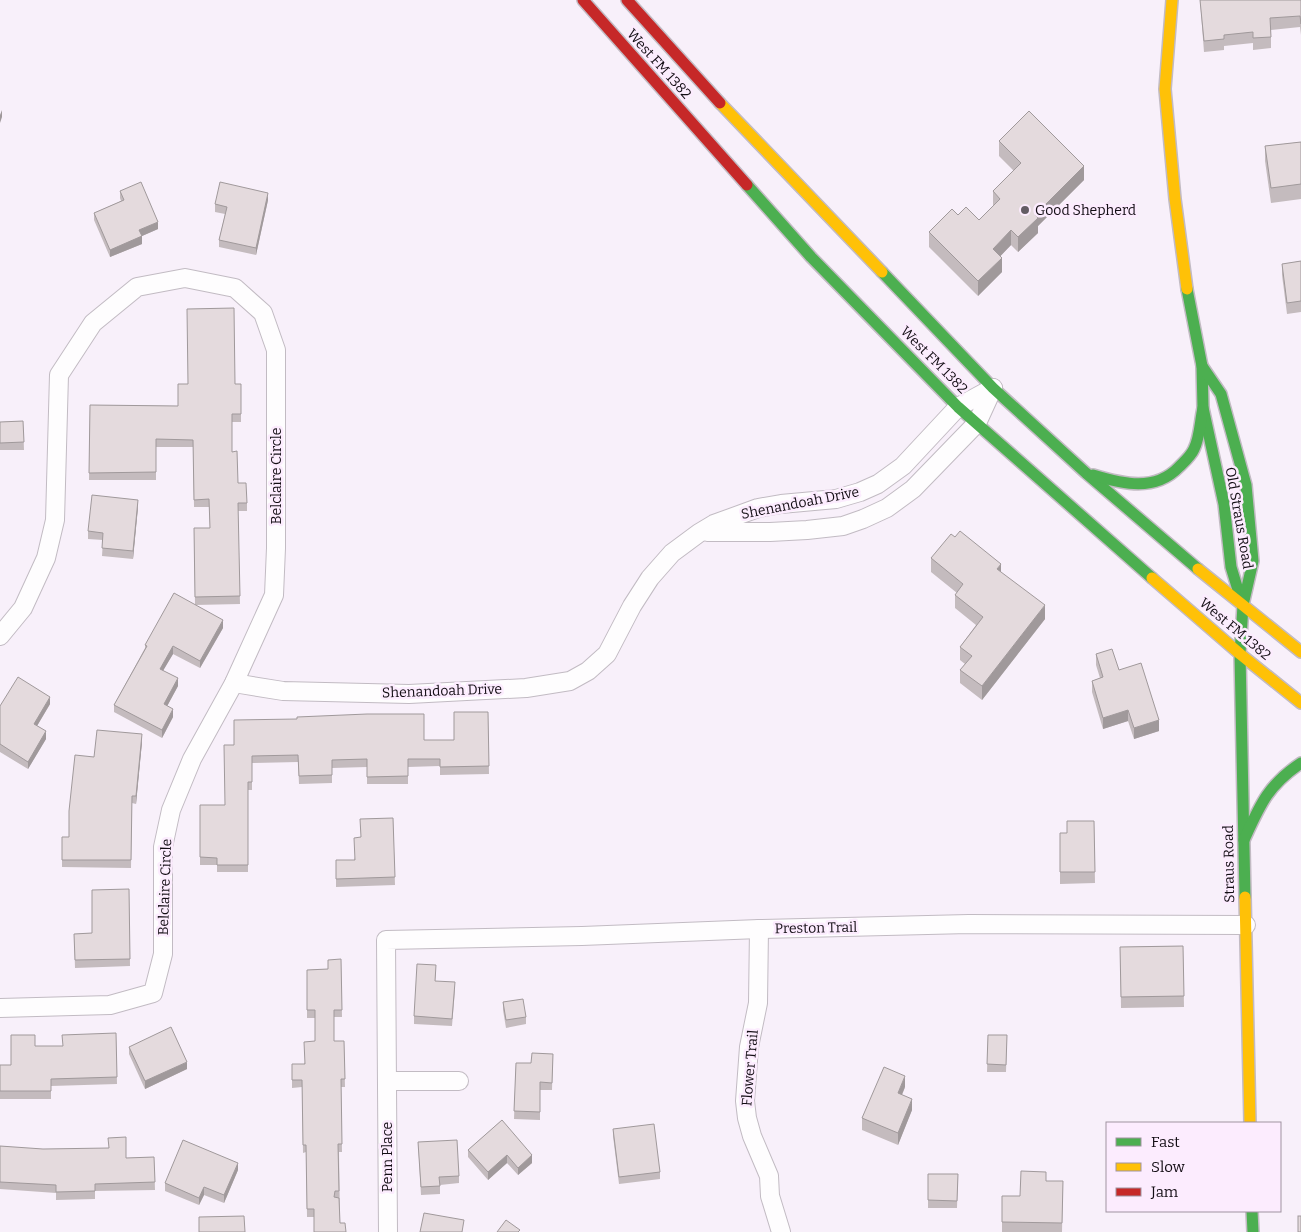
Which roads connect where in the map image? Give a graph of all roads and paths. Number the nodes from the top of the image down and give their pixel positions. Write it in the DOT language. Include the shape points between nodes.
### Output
graph roads {
  1 [pos="583,0"];
  2 [pos="627,0"];
  3 [pos="1172,0"];
  4 [pos="1202,366"];
  5 [pos="992,388"];
  6 [pos="958,407"];
  7 [pos="1202,408"];
  8 [pos="977,423"];
  9 [pos="1086,473"];
  10 [pos="699,533"];
  11 [pos="1243,605"];
  12 [pos="0,636"];
  13 [pos="1301,652"];
  14 [pos="1240,654"];
  15 [pos="234,683"];
  16 [pos="1301,703"];
  17 [pos="1301,764"];
  18 [pos="1244,840"];
  19 [pos="1246,925"];
  20 [pos="759,929"];
  21 [pos="386,940"];
  22 [pos="0,1008"];
  23 [pos="386,1081"];
  24 [pos="459,1081"];
  25 [pos="1250,1122"];
  26 [pos="1252,1212"];
  27 [pos="388,1232"];
  28 [pos="781,1232"];
  29 [pos="1253,1232"];
  1 -- 6 [label="main road, West FM 1382" via="810,257"];
  2 -- 5 [label="main road, West FM 1382" via="744,129"];
  3 -- 4 [label="main road, Old Straus Road" via="1166,106 1188,298"];
  4 -- 7 [label="main road, Old Straus Road"];
  4 -- 11 [label="main road, Old Straus Road" via="1221,394 1246,485 1253,561"];
  5 -- 6 [label="street, Shenandoah Drive"];
  5 -- 8 [label="street, Shenandoah Drive"];
  5 -- 9 [label="main road, West FM 1382"];
  6 -- 8 [label="main road, West FM 1382"];
  6 -- 10 [label="street, Shenandoah Drive" via="903,466 878,484 836,499 758,508"];
  7 -- 9 [label="main road" via="1194,450 1178,470 1161,481 1143,486 1121,484"];
  7 -- 11 [label="main road, Old Straus Road" via="1224,504 1231,567"];
  8 -- 10 [label="street, Shenandoah Drive" via="913,489 887,508 863,519 843,526 808,530"];
  8 -- 14 [label="main road, West FM 1382"];
  9 -- 11 [label="main road, West FM 1382"];
  10 -- 15 [label="street, Shenandoah Drive" via="672,553 650,578 607,654 588,672 570,681 526,688 409,694 283,691"];
  11 -- 13 [label="main road, West FM 1382"];
  11 -- 14 [label="main road, Straus Road"];
  12 -- 15 [label="street, Belclaire Circle" via="23,608 46,558 55,520 59,375 93,322 137,287 185,278 235,288 263,313 276,350 276,548 274,595"];
  14 -- 16 [label="main road, West FM 1382"];
  14 -- 18 [label="main road, Straus Road"];
  15 -- 22 [label="street, Belclaire Circle" via="192,759 171,810 163,847 163,954 153,993 110,1005"];
  17 -- 18 [label="main road" via="1278,779 1266,794"];
  18 -- 19 [label="main road, Straus Road"];
  19 -- 20 [label="street, Preston Trail" via="969,924"];
  19 -- 25 [label="main road, Straus Road"];
  20 -- 21 [label="street, Preston Trail"];
  20 -- 28 [label="street, Flower Trail" via="758,1003 749,1046 745,1101 752,1136 769,1176 770,1196"];
  21 -- 23 [label="street, Penn Place"];
  23 -- 24 [label="street"];
  23 -- 27 [label="street, Penn Place"];
  26 -- 29 [label="main road"];
}
